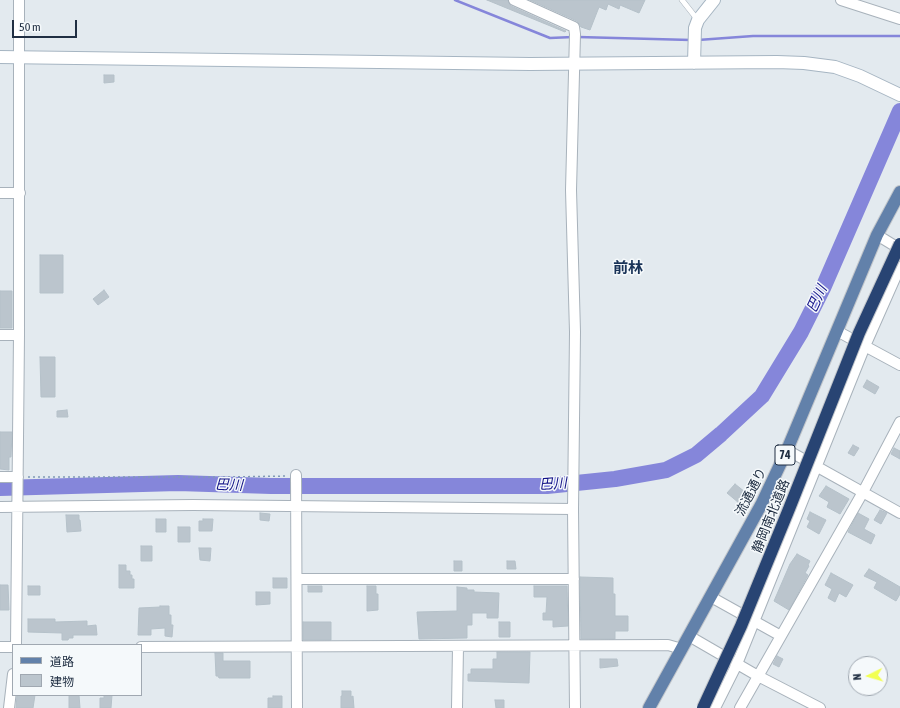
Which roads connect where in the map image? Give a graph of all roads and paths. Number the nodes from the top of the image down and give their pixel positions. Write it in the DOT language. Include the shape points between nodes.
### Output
graph roads {
  1 [pos="19,0"];
  2 [pos="514,0"];
  3 [pos="682,0"];
  4 [pos="714,0"];
  5 [pos="841,0"];
  6 [pos="900,18"];
  7 [pos="696,24"];
  8 [pos="0,57"];
  9 [pos="20,57"];
  10 [pos="575,63"];
  11 [pos="694,63"];
  12 [pos="895,92"];
  13 [pos="900,192"];
  14 [pos="20,193"];
  15 [pos="0,194"];
  16 [pos="877,234"];
  17 [pos="900,244"];
  18 [pos="900,249"];
  19 [pos="900,255"];
  20 [pos="900,267"];
  21 [pos="837,331"];
  22 [pos="0,335"];
  23 [pos="19,335"];
  24 [pos="866,346"];
  25 [pos="900,365"];
  26 [pos="900,422"];
  27 [pos="787,450"];
  28 [pos="816,466"];
  29 [pos="296,475"];
  30 [pos="0,477"];
  31 [pos="18,477"];
  32 [pos="863,492"];
  33 [pos="0,507"];
  34 [pos="19,507"];
  35 [pos="296,507"];
  36 [pos="573,509"];
  37 [pos="900,513"];
  38 [pos="296,579"];
  39 [pos="574,579"];
  40 [pos="711,597"];
  41 [pos="754,622"];
  42 [pos="689,636"];
  43 [pos="781,636"];
  44 [pos="16,644"];
  45 [pos="296,646"];
  46 [pos="575,646"];
  47 [pos="0,647"];
  48 [pos="12,647"];
  49 [pos="142,647"];
  50 [pos="458,647"];
  51 [pos="682,649"];
  52 [pos="737,664"];
  53 [pos="758,676"];
  54 [pos="12,682"];
  55 [pos="9,708"];
  56 [pos="297,708"];
  57 [pos="457,708"];
  58 [pos="575,708"];
  59 [pos="649,708"];
  60 [pos="702,708"];
  61 [pos="708,708"];
  62 [pos="715,708"];
  63 [pos="740,708"];
  64 [pos="820,708"];
  1 -- 9 [label="street"];
  2 -- 10 [label="street" via="574,27"];
  3 -- 7 [label="lane"];
  4 -- 7 [label="street"];
  5 -- 6 [label="street"];
  7 -- 11 [label="street"];
  8 -- 9 [label="street"];
  9 -- 10 [label="street"];
  9 -- 14 [label="street"];
  10 -- 11 [label="street"];
  10 -- 36 [label="street" via="571,190 575,332"];
  11 -- 12 [label="street" via="777,62 835,67"];
  13 -- 16 [label="main road, 流通通り / 74"];
  14 -- 15 [label="street"];
  14 -- 23 [label="street"];
  16 -- 18 [label="street"];
  16 -- 21 [label="main road, 流通通り / 74"];
  17 -- 60 [label="highway, 静岡南北道路 / 74, bridge" via="859,333 752,600"];
  19 -- 61 [label="highway, 静岡南北道路 / 74" via="841,389 759,595"];
  20 -- 24 [label="street"];
  21 -- 24 [label="street"];
  21 -- 27 [label="main road, 流通通り / 74"];
  22 -- 23 [label="street"];
  23 -- 31 [label="street"];
  24 -- 25 [label="street"];
  24 -- 28 [label="street"];
  26 -- 32 [label="street"];
  27 -- 28 [label="street"];
  27 -- 40 [label="main road, 流通通り / 74" via="761,505"];
  28 -- 32 [label="street"];
  28 -- 41 [label="street"];
  29 -- 31 [label="path"];
  29 -- 35 [label="street"];
  30 -- 31 [label="street"];
  31 -- 34 [label="street"];
  32 -- 37 [label="street"];
  32 -- 43 [label="street"];
  33 -- 34 [label="street"];
  34 -- 35 [label="street"];
  34 -- 44 [label="street"];
  35 -- 36 [label="street"];
  35 -- 38 [label="street"];
  36 -- 39 [label="street"];
  38 -- 39 [label="street"];
  38 -- 45 [label="street"];
  39 -- 46 [label="street"];
  40 -- 41 [label="street"];
  40 -- 42 [label="main road, 流通通り / 74"];
  41 -- 43 [label="street"];
  41 -- 52 [label="street"];
  42 -- 51 [label="main road, 流通通り / 74"];
  42 -- 52 [label="street"];
  43 -- 53 [label="street"];
  45 -- 49 [label="street"];
  45 -- 50 [label="street"];
  45 -- 56 [label="street"];
  46 -- 50 [label="street"];
  46 -- 51 [label="street" via="668,646"];
  46 -- 58 [label="street"];
  47 -- 48 [label="street"];
  50 -- 57 [label="street"];
  51 -- 59 [label="main road, 流通通り / 74"];
  52 -- 53 [label="street"];
  52 -- 62 [label="street"];
  53 -- 63 [label="street"];
  53 -- 64 [label="street"];
  54 -- 55 [label="street"];
}
